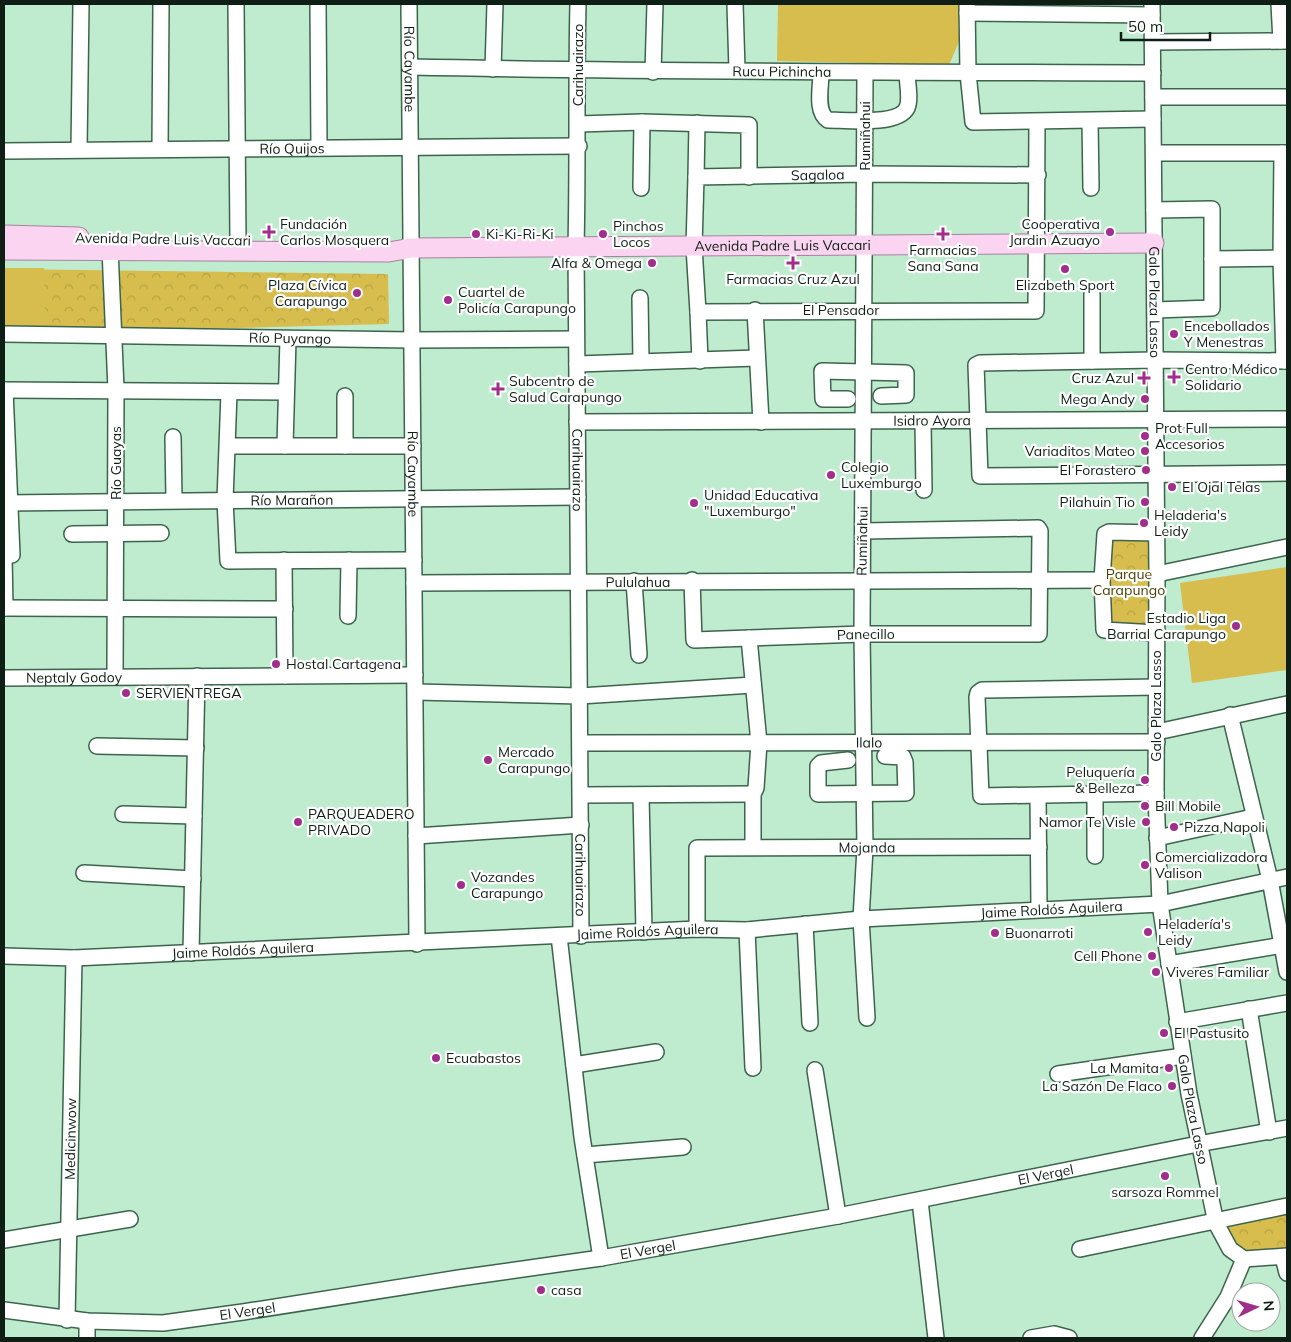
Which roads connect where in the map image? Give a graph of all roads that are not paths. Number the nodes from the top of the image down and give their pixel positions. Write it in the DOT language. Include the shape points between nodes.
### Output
graph roads {
  1 [pos="80,4"];
  2 [pos="161,4"];
  3 [pos="236,4"];
  4 [pos="318,4"];
  5 [pos="410,4"];
  6 [pos="495,4"];
  7 [pos="578,4"];
  8 [pos="654,4"];
  9 [pos="735,4"];
  10 [pos="1279,4"];
  11 [pos="967,9"];
  12 [pos="1152,9"];
  13 [pos="1090,10"];
  14 [pos="1284,41"];
  15 [pos="1153,42"];
  16 [pos="411,67"];
  17 [pos="493,69"];
  18 [pos="576,70"];
  19 [pos="737,70"];
  20 [pos="653,72"];
  21 [pos="907,72"];
  22 [pos="968,72"];
  23 [pos="821,73"];
  24 [pos="865,73"];
  25 [pos="1153,73"];
  26 [pos="1153,96"];
  27 [pos="1287,96"];
  28 [pos="1153,119"];
  29 [pos="865,120"];
  30 [pos="642,122"];
  31 [pos="1037,122"];
  32 [pos="1090,122"];
  33 [pos="697,123"];
  34 [pos="579,124"];
  35 [pos="579,146"];
  36 [pos="411,147"];
  37 [pos="236,148"];
  38 [pos="319,148"];
  39 [pos="80,149"];
  40 [pos="160,149"];
  41 [pos="4,151"];
  42 [pos="1154,153"];
  43 [pos="1284,153"];
  44 [pos="865,174"];
  45 [pos="1038,175"];
  46 [pos="748,177"];
  47 [pos="696,181"];
  48 [pos="641,188"];
  49 [pos="1091,188"];
  50 [pos="1284,202"];
  51 [pos="1154,210"];
  52 [pos="4,235"];
  53 [pos="238,240"];
  54 [pos="1154,243"];
  55 [pos="1037,244"];
  56 [pos="863,246"];
  57 [pos="576,247"];
  58 [pos="411,248"];
  59 [pos="110,249"];
  60 [pos="4,250"];
  61 [pos="694,254"];
  62 [pos="1284,258"];
  63 [pos="1212,259"];
  64 [pos="1092,294"];
  65 [pos="640,298"];
  66 [pos="755,310"];
  67 [pos="865,310"];
  68 [pos="1155,310"];
  69 [pos="1284,310"];
  70 [pos="698,312"];
  71 [pos="4,334"];
  72 [pos="113,335"];
  73 [pos="288,339"];
  74 [pos="576,339"];
  75 [pos="412,340"];
  76 [pos="758,358"];
  77 [pos="1155,360"];
  78 [pos="700,361"];
  79 [pos="1092,361"];
  80 [pos="1285,361"];
  81 [pos="641,362"];
  82 [pos="577,364"];
  83 [pos="863,370"];
  84 [pos="116,389"];
  85 [pos="4,390"];
  86 [pos="229,392"];
  87 [pos="286,392"];
  88 [pos="345,396"];
  89 [pos="881,396"];
  90 [pos="848,399"];
  91 [pos="1287,419"];
  92 [pos="1156,420"];
  93 [pos="577,422"];
  94 [pos="761,422"];
  95 [pos="862,422"];
  96 [pos="923,422"];
  97 [pos="976,422"];
  98 [pos="173,437"];
  99 [pos="6,443"];
  100 [pos="228,446"];
  101 [pos="285,446"];
  102 [pos="345,446"];
  103 [pos="413,446"];
  104 [pos="1156,473"];
  105 [pos="1287,473"];
  106 [pos="924,490"];
  107 [pos="414,498"];
  108 [pos="578,498"];
  109 [pos="174,500"];
  110 [pos="225,500"];
  111 [pos="116,501"];
  112 [pos="7,503"];
  113 [pos="863,531"];
  114 [pos="116,533"];
  115 [pos="161,533"];
  116 [pos="1157,533"];
  117 [pos="72,534"];
  118 [pos="1287,547"];
  119 [pos="7,555"];
  120 [pos="284,560"];
  121 [pos="349,560"];
  122 [pos="414,560"];
  123 [pos="1157,574"];
  124 [pos="692,580"];
  125 [pos="862,580"];
  126 [pos="1102,580"];
  127 [pos="1041,581"];
  128 [pos="578,582"];
  129 [pos="634,582"];
  130 [pos="414,583"];
  131 [pos="4,608"];
  132 [pos="116,609"];
  133 [pos="285,609"];
  134 [pos="348,616"];
  135 [pos="1157,633"];
  136 [pos="862,634"];
  137 [pos="749,638"];
  138 [pos="638,654"];
  139 [pos="415,675"];
  140 [pos="197,676"];
  141 [pos="285,676"];
  142 [pos="115,677"];
  143 [pos="4,678"];
  144 [pos="753,685"];
  145 [pos="1156,687"];
  146 [pos="416,692"];
  147 [pos="580,696"];
  148 [pos="1287,704"];
  149 [pos="1230,715"];
  150 [pos="1157,737"];
  151 [pos="977,741"];
  152 [pos="758,742"];
  153 [pos="581,743"];
  154 [pos="865,744"];
  155 [pos="97,746"];
  156 [pos="196,748"];
  157 [pos="885,756"];
  158 [pos="848,760"];
  159 [pos="865,792"];
  160 [pos="1156,793"];
  161 [pos="753,794"];
  162 [pos="1095,794"];
  163 [pos="582,795"];
  164 [pos="641,796"];
  165 [pos="1038,796"];
  166 [pos="123,814"];
  167 [pos="194,816"];
  168 [pos="1254,817"];
  169 [pos="581,825"];
  170 [pos="416,836"];
  171 [pos="1157,838"];
  172 [pos="753,846"];
  173 [pos="1039,847"];
  174 [pos="865,848"];
  175 [pos="1095,856"];
  176 [pos="84,873"];
  177 [pos="1287,877"];
  178 [pos="193,879"];
  179 [pos="1270,880"];
  180 [pos="1160,904"];
  181 [pos="1039,908"];
  182 [pos="861,918"];
  183 [pos="805,924"];
  184 [pos="696,929"];
  185 [pos="747,930"];
  186 [pos="644,932"];
  187 [pos="559,936"];
  188 [pos="582,936"];
  189 [pos="417,944"];
  190 [pos="1283,945"];
  191 [pos="191,952"];
  192 [pos="4,956"];
  193 [pos="74,958"];
  194 [pos="1169,964"];
  195 [pos="1287,972"];
  196 [pos="1287,1003"];
  197 [pos="1249,1009"];
  198 [pos="866,1018"];
  199 [pos="1177,1022"];
  200 [pos="810,1023"];
  201 [pos="656,1052"];
  202 [pos="1183,1056"];
  203 [pos="574,1065"];
  204 [pos="754,1068"];
  205 [pos="815,1070"];
  206 [pos="1058,1074"];
  207 [pos="1287,1128"];
  208 [pos="1269,1132"];
  209 [pos="1198,1144"];
  210 [pos="683,1147"];
  211 [pos="585,1155"];
  212 [pos="920,1201"];
  213 [pos="1287,1206"];
  214 [pos="838,1216"];
  215 [pos="130,1219"];
  216 [pos="1216,1222"];
  217 [pos="4,1240"];
  218 [pos="1080,1250"];
  219 [pos="1285,1257"];
  220 [pos="601,1258"];
  221 [pos="1244,1259"];
  222 [pos="1287,1273"];
  223 [pos="4,1310"];
  224 [pos="67,1320"];
  225 [pos="86,1322"];
  226 [pos="88,1338"];
  227 [pos="936,1338"];
  228 [pos="1031,1338"];
  229 [pos="1069,1338"];
  230 [pos="1202,1338"];
  1 -- 39 [label="street"];
  2 -- 40 [label="street"];
  3 -- 37 [label="street"];
  4 -- 38 [label="street"];
  5 -- 16 [label="street, Río Cayambe"];
  6 -- 17 [label="street"];
  7 -- 18 [label="street, Carihuairazo"];
  8 -- 20 [label="street"];
  9 -- 19 [label="street"];
  10 -- 14 [label="street"];
  11 -- 13 [label="street"];
  11 -- 22 [label="street"];
  12 -- 13 [label="street"];
  12 -- 15 [label="street, Galo Plaza Lasso"];
  14 -- 15 [label="street"];
  15 -- 25 [label="street, Galo Plaza Lasso"];
  16 -- 17 [label="street, Rucu Pichincha"];
  16 -- 36 [label="street, Río Cayambe"];
  17 -- 18 [label="street, Rucu Pichincha"];
  18 -- 20 [label="street, Rucu Pichincha"];
  18 -- 34 [label="street, Carihuairazo"];
  19 -- 20 [label="street, Rucu Pichincha"];
  19 -- 23 [label="street, Rucu Pichincha"];
  21 -- 22 [label="street, Rucu Pichincha"];
  21 -- 24 [label="street, Rucu Pichincha"];
  21 -- 29 [label="street" via="908,106 903,114 895,118"];
  22 -- 25 [label="street, Rucu Pichincha"];
  22 -- 31 [label="street" via="973,122"];
  23 -- 24 [label="street, Rucu Pichincha"];
  23 -- 29 [label="street" via="820,111 828,120"];
  24 -- 29 [label="street, Rumiñahui"];
  25 -- 26 [label="street, Galo Plaza Lasso"];
  26 -- 27 [label="street"];
  26 -- 28 [label="street, Galo Plaza Lasso"];
  28 -- 32 [label="street"];
  28 -- 42 [label="street, Galo Plaza Lasso"];
  29 -- 44 [label="street, Rumiñahui"];
  30 -- 33 [label="street"];
  30 -- 34 [label="street"];
  30 -- 48 [label="street"];
  31 -- 32 [label="street"];
  31 -- 45 [label="street"];
  32 -- 49 [label="street"];
  33 -- 46 [label="street" via="748,125"];
  33 -- 47 [label="street"];
  34 -- 35 [label="street, Carihuairazo"];
  35 -- 36 [label="street, Río Quijos"];
  35 -- 57 [label="street, Carihuairazo"];
  36 -- 38 [label="street, Río Quijos"];
  36 -- 58 [label="street, Río Cayambe"];
  37 -- 38 [label="street, Río Quijos"];
  37 -- 40 [label="street, Río Quijos"];
  37 -- 53 [label="street"];
  39 -- 40 [label="street, Río Quijos"];
  39 -- 41 [label="street, Río Quijos"];
  42 -- 43 [label="street"];
  42 -- 51 [label="street, Galo Plaza Lasso"];
  43 -- 50 [label="street"];
  44 -- 45 [label="street, Sagaloa"];
  44 -- 46 [label="street, Sagaloa"];
  44 -- 56 [label="street, Rumiñahui"];
  45 -- 55 [label="street"];
  46 -- 47 [label="street, Sagaloa"];
  47 -- 61 [label="street"];
  50 -- 62 [label="street"];
  51 -- 54 [label="street, Galo Plaza Lasso"];
  51 -- 63 [label="street" via="1212,209"];
  52 -- 53 [label="main road, Avenida Padre Luis Vaccari"];
  53 -- 58 [label="main road, Avenida Padre Luis Vaccari" via="390,241"];
  54 -- 55 [label="main road, Avenida Padre Luis Vaccari"];
  54 -- 68 [label="street, Galo Plaza Lasso"];
  55 -- 56 [label="main road, Avenida Padre Luis Vaccari"];
  55 -- 67 [label="street, El Pensador" via="1036,311"];
  56 -- 61 [label="main road, Avenida Padre Luis Vaccari"];
  56 -- 67 [label="street, Rumiñahui"];
  57 -- 58 [label="main road, Avenida Padre Luis Vaccari"];
  57 -- 61 [label="main road, Avenida Padre Luis Vaccari"];
  57 -- 74 [label="street, Carihuairazo"];
  58 -- 59 [label="main road, Avenida Padre Luis Vaccari" via="389,252"];
  58 -- 75 [label="street, Río Cayambe"];
  59 -- 60 [label="main road, Avenida Padre Luis Vaccari"];
  59 -- 72 [label="street, Río Guayas"];
  61 -- 70 [label="street"];
  62 -- 63 [label="street"];
  62 -- 69 [label="street"];
  63 -- 68 [label="street" via="1212,308"];
  64 -- 79 [label="street"];
  65 -- 81 [label="street"];
  66 -- 67 [label="street, El Pensador"];
  66 -- 70 [label="street, El Pensador"];
  66 -- 76 [label="street"];
  67 -- 83 [label="street, Rumiñahui"];
  68 -- 77 [label="street, Galo Plaza Lasso"];
  69 -- 80 [label="street"];
  70 -- 78 [label="street"];
  71 -- 72 [label="street, Río Puyango"];
  72 -- 73 [label="street, Río Puyango"];
  72 -- 84 [label="street, Río Guayas"];
  73 -- 75 [label="street, Río Puyango"];
  73 -- 87 [label="street"];
  74 -- 75 [label="street, Río Puyango"];
  74 -- 82 [label="street, Carihuairazo"];
  75 -- 103 [label="street, Río Cayambe"];
  76 -- 78 [label="street"];
  76 -- 94 [label="street"];
  77 -- 79 [label="street"];
  77 -- 80 [label="street"];
  77 -- 92 [label="street, Galo Plaza Lasso"];
  78 -- 81 [label="street"];
  79 -- 97 [label="street" via="976,365"];
  81 -- 82 [label="street"];
  82 -- 93 [label="street, Carihuairazo"];
  83 -- 89 [label="street" via="906,373 906,395"];
  83 -- 90 [label="street" via="822,371 823,399"];
  83 -- 95 [label="street, Rumiñahui"];
  84 -- 85 [label="street"];
  84 -- 86 [label="street"];
  84 -- 111 [label="street, Río Guayas"];
  85 -- 99 [label="street"];
  86 -- 87 [label="street"];
  86 -- 100 [label="street"];
  87 -- 101 [label="street"];
  88 -- 102 [label="street"];
  91 -- 92 [label="street, Isidro Ayora"];
  92 -- 97 [label="street, Isidro Ayora"];
  92 -- 104 [label="street, Galo Plaza Lasso"];
  93 -- 94 [label="street, Isidro Ayora"];
  93 -- 108 [label="street, Carihuairazo"];
  94 -- 95 [label="street, Isidro Ayora"];
  95 -- 96 [label="street, Isidro Ayora"];
  95 -- 113 [label="street, Rumiñahui"];
  96 -- 97 [label="street, Isidro Ayora"];
  96 -- 106 [label="street"];
  97 -- 104 [label="street" via="980,476"];
  98 -- 109 [label="street"];
  99 -- 112 [label="street"];
  100 -- 101 [label="street"];
  100 -- 110 [label="street"];
  101 -- 102 [label="street"];
  102 -- 103 [label="street"];
  103 -- 107 [label="street, Río Cayambe"];
  104 -- 105 [label="street"];
  104 -- 116 [label="street, Galo Plaza Lasso"];
  107 -- 108 [label="street, Río Marañon"];
  107 -- 110 [label="street, Río Marañon"];
  107 -- 122 [label="street, Río Cayambe"];
  108 -- 128 [label="street, Carihuairazo"];
  109 -- 110 [label="street, Río Marañon"];
  109 -- 111 [label="street, Río Marañon"];
  110 -- 120 [label="street" via="228,560"];
  111 -- 112 [label="street, Río Marañon"];
  111 -- 114 [label="street, Río Guayas"];
  112 -- 119 [label="street"];
  113 -- 125 [label="street, Rumiñahui"];
  113 -- 127 [label="street" via="1034,526 1040,531"];
  114 -- 115 [label="street"];
  114 -- 117 [label="street"];
  114 -- 132 [label="street, Río Guayas"];
  116 -- 123 [label="street, Galo Plaza Lasso"];
  116 -- 126 [label="street" via="1105,534"];
  118 -- 123 [label="street"];
  119 -- 131 [label="street"];
  120 -- 121 [label="street"];
  120 -- 133 [label="street"];
  121 -- 122 [label="street"];
  121 -- 134 [label="street"];
  122 -- 130 [label="street, Río Cayambe"];
  123 -- 135 [label="street, Galo Plaza Lasso"];
  124 -- 125 [label="street, Pululahua"];
  124 -- 129 [label="street, Pululahua"];
  124 -- 137 [label="street, Panecillo" via="694,640"];
  125 -- 127 [label="street, Pululahua"];
  125 -- 136 [label="street, Rumiñahui"];
  126 -- 127 [label="street, Pululahua"];
  126 -- 135 [label="street" via="1104,630"];
  127 -- 136 [label="street, Panecillo" via="1039,634"];
  128 -- 129 [label="street, Pululahua"];
  128 -- 130 [label="street, Pululahua"];
  128 -- 147 [label="street, Carihuairazo"];
  129 -- 138 [label="street"];
  130 -- 139 [label="street, Río Cayambe"];
  131 -- 132 [label="street"];
  132 -- 133 [label="street"];
  132 -- 142 [label="street, Río Guayas"];
  133 -- 141 [label="street"];
  135 -- 145 [label="street, Galo Plaza Lasso"];
  136 -- 137 [label="street, Panecillo"];
  136 -- 154 [label="street, Rumiñahui"];
  137 -- 144 [label="street"];
  139 -- 141 [label="street, Neptaly Godoy"];
  139 -- 146 [label="street, Río Cayambe"];
  140 -- 141 [label="street, Neptaly Godoy"];
  140 -- 142 [label="street, Neptaly Godoy"];
  140 -- 156 [label="street"];
  142 -- 143 [label="street, Neptaly Godoy"];
  144 -- 147 [label="street"];
  144 -- 152 [label="street"];
  145 -- 150 [label="street, Galo Plaza Lasso"];
  145 -- 151 [label="street" via="982,690 978,692"];
  146 -- 147 [label="street"];
  146 -- 170 [label="street, Río Cayambe"];
  147 -- 153 [label="street, Carihuairazo"];
  148 -- 149 [label="street, Ilalo"];
  149 -- 150 [label="street, Ilalo"];
  149 -- 168 [label="street"];
  150 -- 151 [label="street, Ilalo"];
  150 -- 160 [label="street, Galo Plaza Lasso"];
  151 -- 154 [label="street, Ilalo"];
  151 -- 165 [label="street" via="981,796"];
  152 -- 153 [label="street, Ilalo"];
  152 -- 154 [label="street, Ilalo"];
  152 -- 161 [label="street"];
  153 -- 163 [label="street, Carihuairazo"];
  154 -- 159 [label="street, Rumiñahui"];
  155 -- 156 [label="street"];
  156 -- 167 [label="street"];
  157 -- 159 [label="street" via="902,757 905,762 906,793"];
  158 -- 159 [label="street" via="820,763 818,794"];
  159 -- 174 [label="street, Rumiñahui"];
  160 -- 162 [label="street"];
  160 -- 171 [label="street, Galo Plaza Lasso"];
  161 -- 164 [label="street"];
  161 -- 172 [label="street"];
  162 -- 165 [label="street"];
  162 -- 175 [label="street"];
  163 -- 164 [label="street"];
  163 -- 169 [label="street, Carihuairazo"];
  164 -- 186 [label="street"];
  165 -- 173 [label="street"];
  166 -- 167 [label="street"];
  167 -- 178 [label="street"];
  168 -- 171 [label="street"];
  168 -- 179 [label="street"];
  169 -- 170 [label="street"];
  169 -- 188 [label="street, Carihuairazo"];
  170 -- 189 [label="street, Río Cayambe"];
  171 -- 180 [label="street, Galo Plaza Lasso"];
  172 -- 174 [label="street, Mojanda"];
  172 -- 184 [label="street, Mojanda" via="696,848"];
  173 -- 174 [label="street, Mojanda"];
  173 -- 181 [label="street"];
  174 -- 182 [label="street, Rumiñahui"];
  176 -- 178 [label="street"];
  177 -- 179 [label="street, Jaime Roldós Aguilera"];
  178 -- 191 [label="street"];
  179 -- 180 [label="street, Jaime Roldós Aguilera"];
  179 -- 190 [label="street"];
  180 -- 181 [label="street, Jaime Roldós Aguilera"];
  180 -- 194 [label="street, Galo Plaza Lasso"];
  181 -- 182 [label="street, Jaime Roldós Aguilera"];
  182 -- 183 [label="street, Jaime Roldós Aguilera"];
  182 -- 198 [label="street, Rumiñahui"];
  183 -- 185 [label="street, Jaime Roldós Aguilera"];
  183 -- 200 [label="street"];
  184 -- 185 [label="street, Jaime Roldós Aguilera"];
  184 -- 186 [label="street, Jaime Roldós Aguilera"];
  185 -- 204 [label="street"];
  186 -- 188 [label="street, Jaime Roldós Aguilera"];
  187 -- 188 [label="street, Jaime Roldós Aguilera"];
  187 -- 189 [label="street, Jaime Roldós Aguilera"];
  187 -- 203 [label="street"];
  189 -- 191 [label="street, Jaime Roldós Aguilera"];
  190 -- 194 [label="street"];
  190 -- 195 [label="street"];
  191 -- 193 [label="street, Jaime Roldós Aguilera"];
  192 -- 193 [label="street, Jaime Roldós Aguilera"];
  193 -- 224 [label="street, Medicinwow"];
  194 -- 199 [label="street, Galo Plaza Lasso"];
  196 -- 197 [label="street"];
  197 -- 199 [label="street"];
  197 -- 208 [label="street"];
  199 -- 202 [label="street, Galo Plaza Lasso"];
  201 -- 203 [label="street"];
  202 -- 206 [label="street"];
  202 -- 209 [label="street, Galo Plaza Lasso"];
  203 -- 211 [label="street"];
  205 -- 214 [label="street"];
  207 -- 208 [label="street, El Vergel"];
  208 -- 209 [label="street, El Vergel"];
  209 -- 212 [label="street, El Vergel"];
  209 -- 216 [label="street, Galo Plaza Lasso"];
  210 -- 211 [label="street"];
  211 -- 220 [label="street"];
  212 -- 214 [label="street, El Vergel"];
  212 -- 227 [label="street"];
  213 -- 216 [label="street"];
  214 -- 220 [label="street, El Vergel"];
  215 -- 217 [label="street"];
  216 -- 218 [label="street"];
  216 -- 221 [label="street, Galo Plaza Lasso" via="1230,1249"];
  219 -- 221 [label="street"];
  219 -- 222 [label="street"];
  220 -- 225 [label="street, El Vergel" via="163,1323"];
  221 -- 230 [label="street" via="1228,1297"];
  223 -- 224 [label="street, El Vergel"];
  224 -- 225 [label="street, El Vergel"];
  225 -- 226 [label="street"];
  228 -- 229 [label="street" via="1054,1334"];
}
